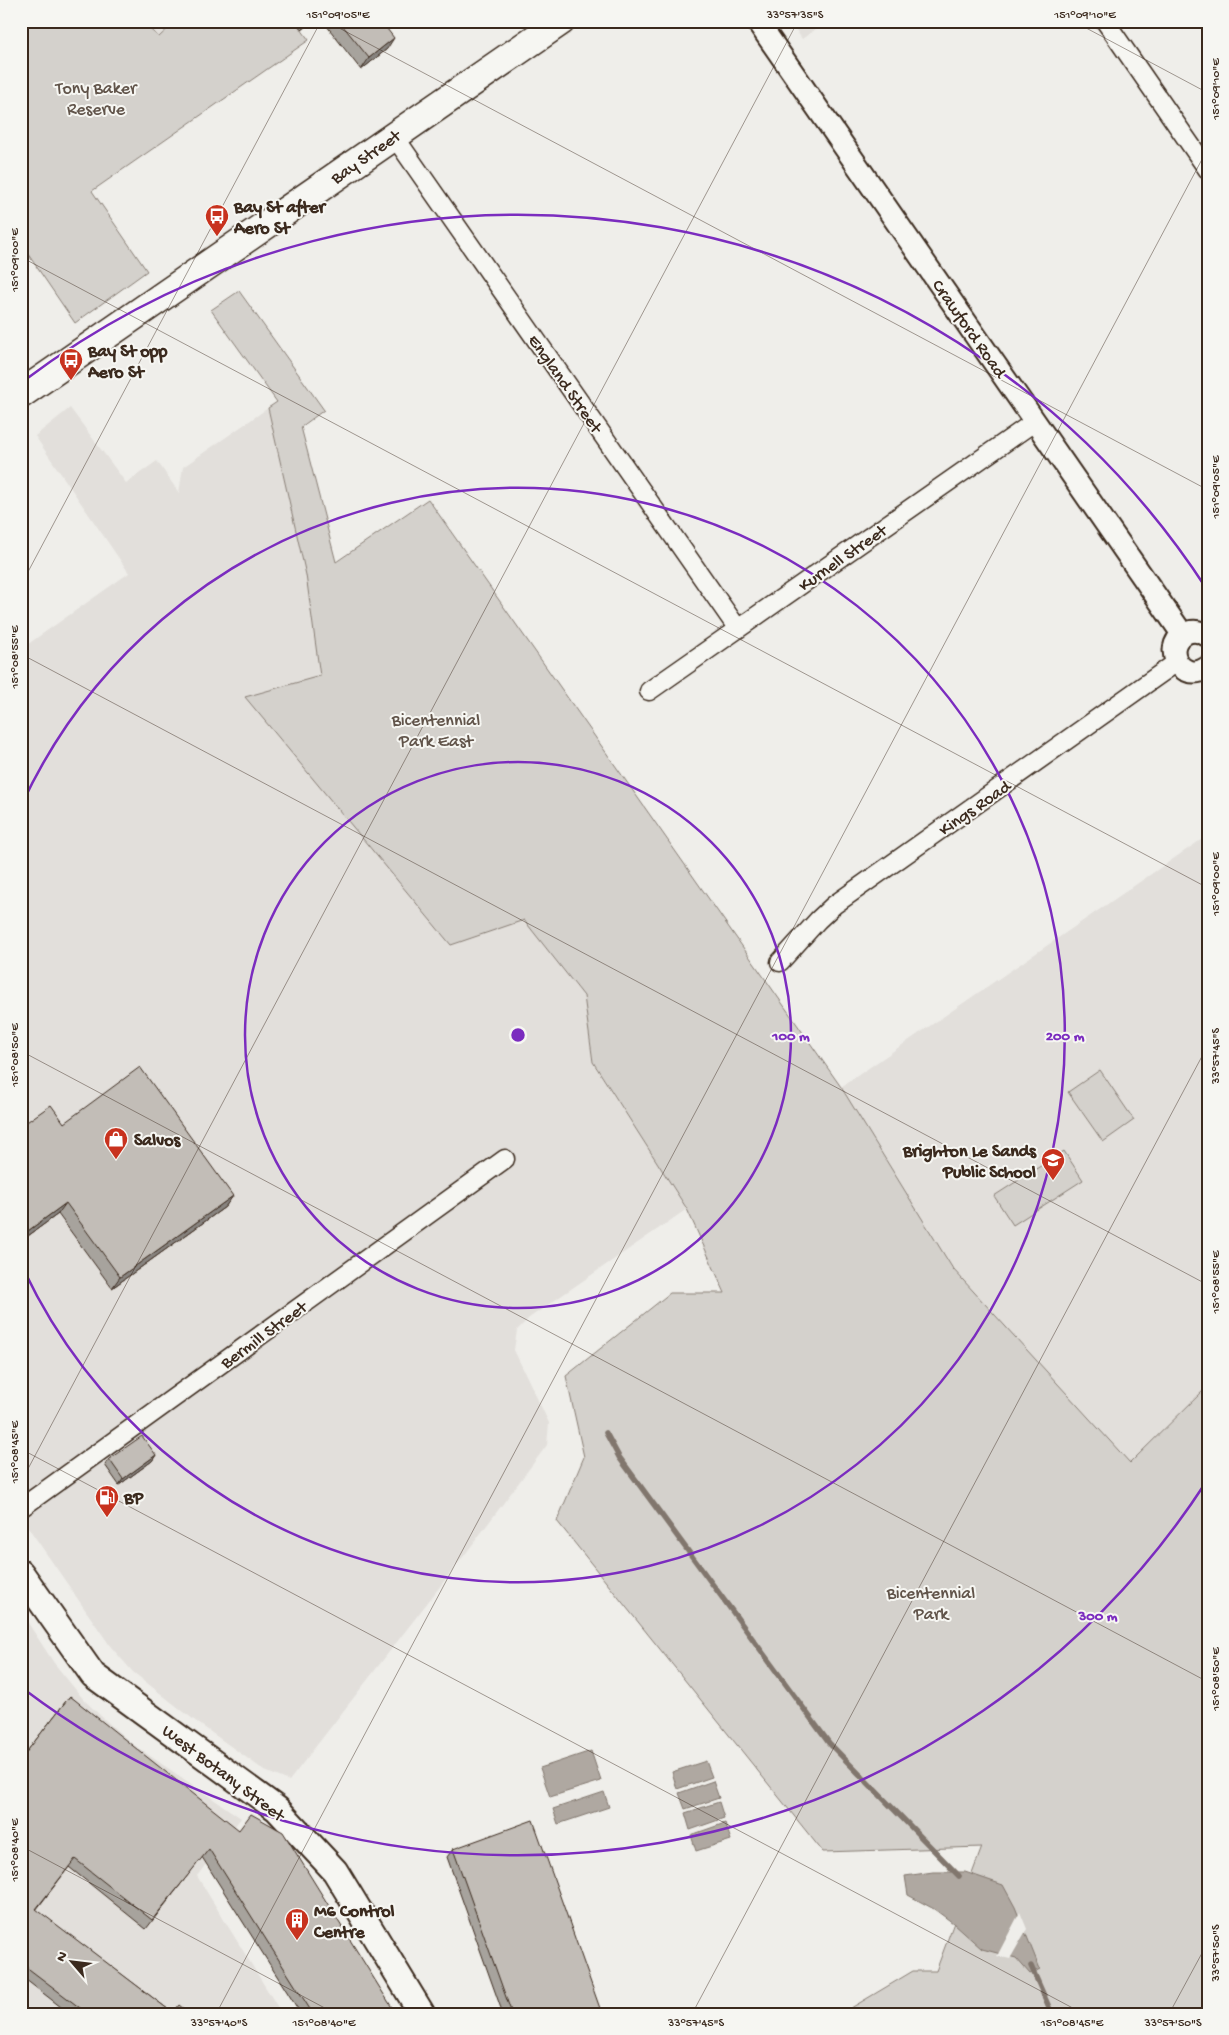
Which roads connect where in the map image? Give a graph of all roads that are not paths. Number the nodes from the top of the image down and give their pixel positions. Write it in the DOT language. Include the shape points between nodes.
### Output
graph roads {
  1 [pos="561,21"];
  2 [pos="757,21"];
  3 [pos="1104,21"];
  4 [pos="394,136"];
  5 [pos="1208,170"];
  6 [pos="21,394"];
  7 [pos="1034,422"];
  8 [pos="738,629"];
  9 [pos="1183,635"];
  10 [pos="1208,636"];
  11 [pos="1177,662"];
  12 [pos="1207,669"];
  13 [pos="649,691"];
  14 [pos="780,962"];
  15 [pos="505,1159"];
  16 [pos="21,1508"];
  17 [pos="21,1573"];
  18 [pos="422,2014"];
  1 -- 4 [label="main road, Bay Street"];
  2 -- 7 [label="street, Crawford Road"];
  3 -- 5 [label="street"];
  4 -- 6 [label="main road, Bay Street"];
  4 -- 8 [label="street, England Street"];
  7 -- 8 [label="street, Kurnell Street"];
  7 -- 9 [label="street, Crawford Road"];
  8 -- 13 [label="street, Kurnell Street"];
  9 -- 10 [label="street" via="1195,632"];
  9 -- 11 [label="street" via="1174,647"];
  11 -- 12 [label="street" via="1190,672"];
  11 -- 14 [label="street, Kings Road" via="834,905"];
  15 -- 16 [label="street, Bermill Street"];
  17 -- 18 [label="main road, West Botany Street" via="93,1675 278,1809 335,1871"];
}
